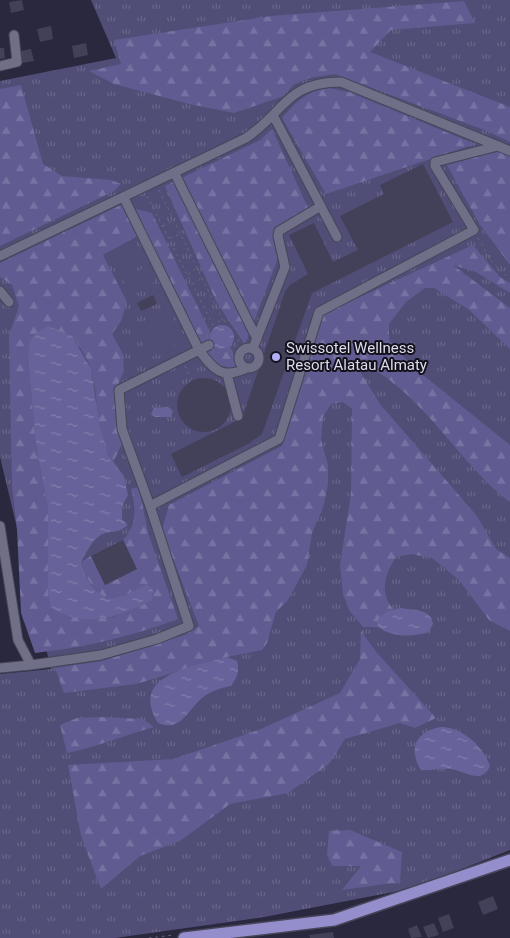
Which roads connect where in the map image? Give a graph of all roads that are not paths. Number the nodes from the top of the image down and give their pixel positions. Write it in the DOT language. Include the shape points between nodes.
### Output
graph roads {
  1 [pos="14,35"];
  2 [pos="0,66"];
  3 [pos="273,115"];
  4 [pos="498,146"];
  5 [pos="510,151"];
  6 [pos="174,174"];
  7 [pos="124,198"];
  8 [pos="321,206"];
  9 [pos="337,237"];
  10 [pos="0,256"];
  11 [pos="0,290"];
  12 [pos="9,302"];
  13 [pos="257,339"];
  14 [pos="209,345"];
  15 [pos="253,348"];
  16 [pos="199,350"];
  17 [pos="247,368"];
  18 [pos="227,374"];
  19 [pos="238,416"];
  20 [pos="150,506"];
  21 [pos="0,526"];
  22 [pos="30,665"];
  23 [pos="0,668"];
  24 [pos="510,860"];
  25 [pos="179,937"];
  1 -- 2 [label="street" via="17,62"];
  3 -- 4 [label="street" via="298,90 320,82 341,82"];
  3 -- 6 [label="street" via="264,126 246,138"];
  3 -- 8 [label="street"];
  4 -- 5 [label="street"];
  4 -- 20 [label="street" via="435,162 474,230 321,310 279,439"];
  6 -- 7 [label="street"];
  6 -- 13 [label="street"];
  7 -- 10 [label="street"];
  7 -- 16 [label="street"];
  8 -- 9 [label="street"];
  8 -- 13 [label="street" via="280,231 278,236 285,267"];
  11 -- 12 [label="street"];
  13 -- 15 [label="street"];
  14 -- 16 [label="street"];
  15 -- 17 [label="street" via="259,356 258,362"];
  15 -- 17 [label="street" via="244,348 240,353 239,362"];
  16 -- 18 [label="street" via="212,367"];
  16 -- 20 [label="street" via="119,390 122,429"];
  17 -- 18 [label="street"];
  18 -- 19 [label="street"];
  20 -- 22 [label="street" via="189,626 102,656"];
  21 -- 22 [label="street" via="18,640"];
  22 -- 23 [label="street"];
  24 -- 25 [label="main road" via="334,920"];
}
